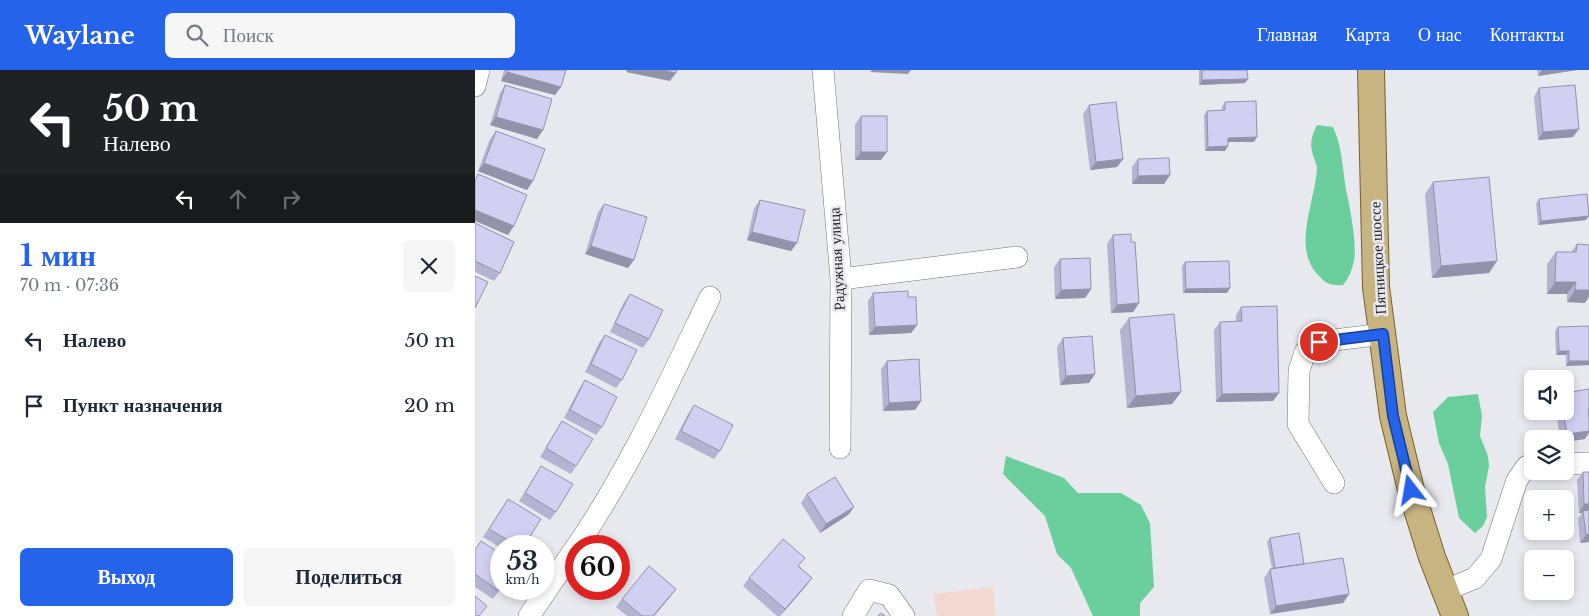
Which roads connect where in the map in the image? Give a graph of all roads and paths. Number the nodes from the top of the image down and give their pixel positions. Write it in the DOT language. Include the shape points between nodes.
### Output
graph roads {
  1 [pos="479,70"];
  2 [pos="823,70"];
  3 [pos="1371,70"];
  4 [pos="475,86"];
  5 [pos="1017,257"];
  6 [pos="841,279"];
  7 [pos="710,297"];
  8 [pos="1383,334"];
  9 [pos="840,448"];
  10 [pos="1589,463"];
  11 [pos="1574,464"];
  12 [pos="1524,470"];
  13 [pos="1334,483"];
  14 [pos="585,535"];
  15 [pos="565,564"];
  16 [pos="1444,591"];
  17 [pos="529,616"];
  18 [pos="853,616"];
  19 [pos="904,616"];
  20 [pos="1455,616"];
  1 -- 4 [label="street"];
  2 -- 6 [label="street, Радужная улица"];
  3 -- 8 [label="main road, Пятницкое шоссе" via="1376,287"];
  5 -- 6 [label="street"];
  6 -- 9 [label="street, Радужная улица"];
  7 -- 14 [label="street" via="644,434"];
  8 -- 13 [label="street" via="1319,342 1305,352 1299,371 1297,424"];
  8 -- 16 [label="main road, Пятницкое шоссе" via="1393,416 1406,471"];
  10 -- 11 [label="street"];
  12 -- 16 [label="street" via="1517,480 1491,559 1475,578"];
  15 -- 17 [label="street"];
  16 -- 20 [label="main road, Пятницкое шоссе"];
  18 -- 19 [label="street" via="869,590 889,595"];
}
